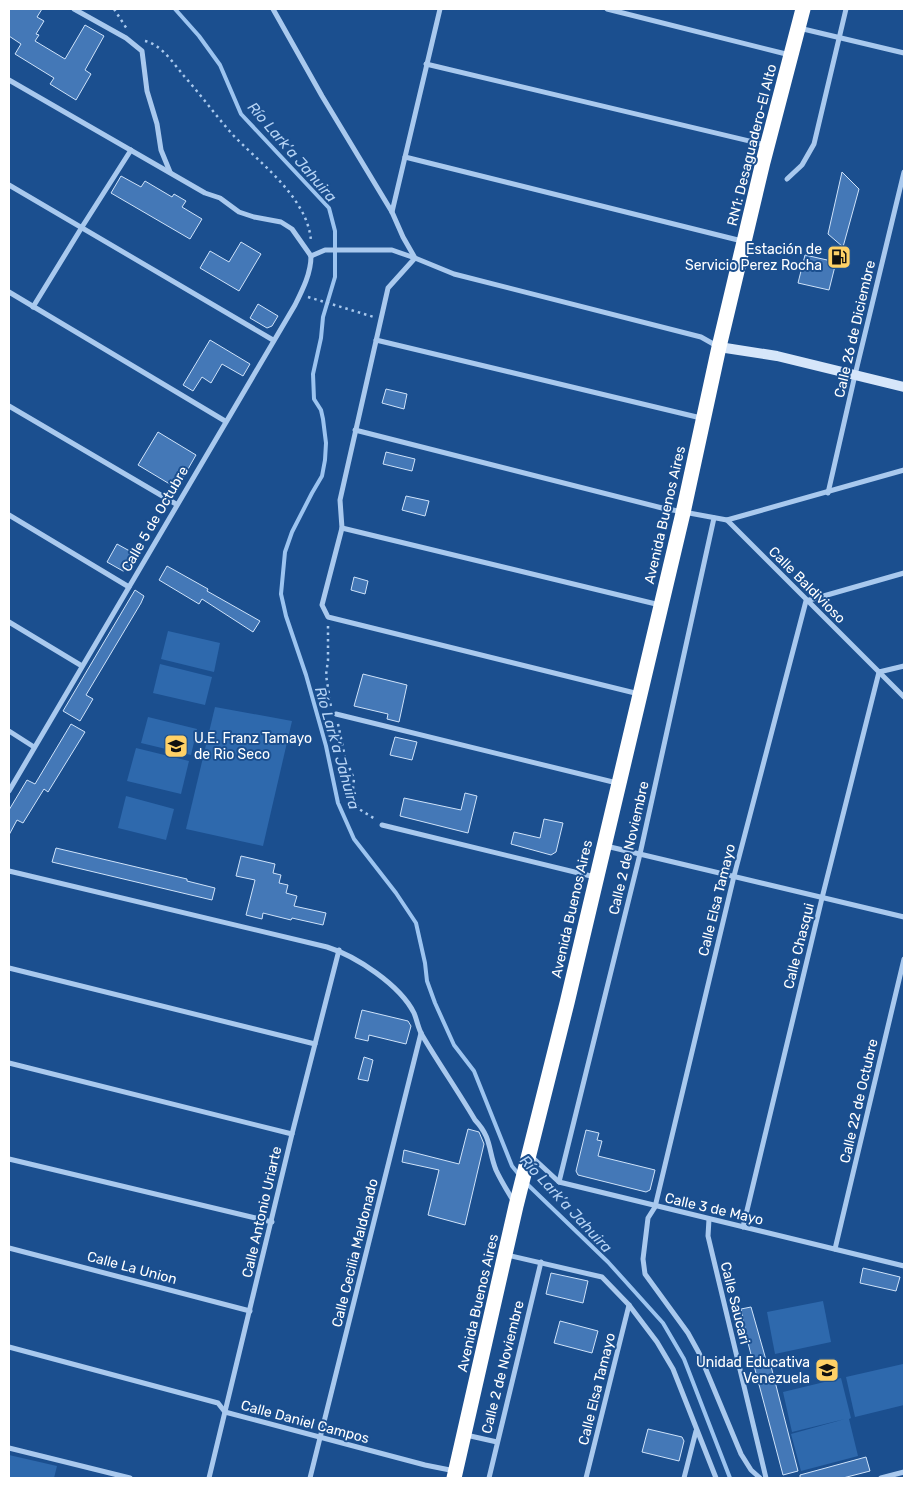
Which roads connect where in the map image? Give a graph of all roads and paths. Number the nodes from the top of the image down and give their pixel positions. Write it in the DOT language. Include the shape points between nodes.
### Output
graph roads {
  1 [pos="74,9"];
  2 [pos="114,9"];
  3 [pos="273,9"];
  4 [pos="440,9"];
  5 [pos="607,9"];
  6 [pos="803,9"];
  7 [pos="846,9"];
  8 [pos="798,28"];
  9 [pos="839,37"];
  10 [pos="128,38"];
  11 [pos="904,53"];
  12 [pos="791,55"];
  13 [pos="426,64"];
  14 [pos="9,80"];
  15 [pos="768,146"];
  16 [pos="131,150"];
  17 [pos="405,157"];
  18 [pos="170,172"];
  19 [pos="904,172"];
  20 [pos="787,179"];
  21 [pos="9,185"];
  22 [pos="392,212"];
  23 [pos="82,227"];
  24 [pos="745,241"];
  25 [pos="311,256"];
  26 [pos="415,258"];
  27 [pos="9,292"];
  28 [pos="314,300"];
  29 [pos="33,307"];
  30 [pos="381,319"];
  31 [pos="273,340"];
  32 [pos="376,340"];
  33 [pos="719,347"];
  34 [pos="855,376"];
  35 [pos="904,387"];
  36 [pos="9,406"];
  37 [pos="703,418"];
  38 [pos="225,421"];
  39 [pos="355,430"];
  40 [pos="904,470"];
  41 [pos="828,493"];
  42 [pos="176,504"];
  43 [pos="683,513"];
  44 [pos="9,515"];
  45 [pos="714,518"];
  46 [pos="727,520"];
  47 [pos="342,528"];
  48 [pos="904,573"];
  49 [pos="129,586"];
  50 [pos="806,601"];
  51 [pos="661,605"];
  52 [pos="328,617"];
  53 [pos="9,622"];
  54 [pos="82,666"];
  55 [pos="904,666"];
  56 [pos="879,672"];
  57 [pos="640,694"];
  58 [pos="904,697"];
  59 [pos="336,714"];
  60 [pos="9,731"];
  61 [pos="34,746"];
  62 [pos="619,784"];
  63 [pos="9,791"];
  64 [pos="382,825"];
  65 [pos="604,846"];
  66 [pos="640,854"];
  67 [pos="9,871"];
  68 [pos="734,876"];
  69 [pos="596,877"];
  70 [pos="822,898"];
  71 [pos="904,917"];
  72 [pos="339,950"];
  73 [pos="904,959"];
  74 [pos="9,968"];
  75 [pos="421,1033"];
  76 [pos="315,1044"];
  77 [pos="9,1063"];
  78 [pos="292,1134"];
  79 [pos="9,1159"];
  80 [pos="528,1160"];
  81 [pos="559,1182"];
  82 [pos="516,1206"];
  83 [pos="655,1206"];
  84 [pos="709,1219"];
  85 [pos="272,1222"];
  86 [pos="743,1227"];
  87 [pos="9,1248"];
  88 [pos="835,1249"];
  89 [pos="506,1254"];
  90 [pos="540,1262"];
  91 [pos="904,1266"];
  92 [pos="629,1305"];
  93 [pos="250,1311"];
  94 [pos="9,1348"];
  95 [pos="225,1412"];
  96 [pos="696,1430"];
  97 [pos="464,1435"];
  98 [pos="320,1437"];
  99 [pos="497,1442"];
  100 [pos="9,1448"];
  101 [pos="904,1472"];
  102 [pos="455,1475"];
  103 [pos="130,1478"];
  104 [pos="209,1478"];
  105 [pos="310,1478"];
  106 [pos="489,1478"];
  107 [pos="586,1478"];
  108 [pos="684,1478"];
  109 [pos="716,1478"];
  110 [pos="760,1478"];
  111 [pos="766,1478"];
  112 [pos="882,1478"];
  1 -- 10 [label="street"];
  2 -- 10 [label="path" via="126,26"];
  3 -- 22 [label="street"];
  4 -- 13 [label="street"];
  5 -- 12 [label="street"];
  6 -- 8 [label="highway, RN1: Desaguadero-El Alto"];
  7 -- 9 [label="street"];
  8 -- 9 [label="street"];
  8 -- 12 [label="highway, RN1: Desaguadero-El Alto"];
  9 -- 11 [label="street"];
  9 -- 20 [label="street" via="814,144 802,165"];
  10 -- 18 [label="street" via="142,51 147,91 161,150"];
  10 -- 25 [label="path" via="149,42 168,56 233,134 269,168 301,209 310,230"];
  12 -- 15 [label="highway, RN1: Desaguadero-El Alto"];
  13 -- 15 [label="street"];
  13 -- 17 [label="street"];
  14 -- 16 [label="street"];
  15 -- 24 [label="highway, RN1: Desaguadero-El Alto"];
  16 -- 18 [label="street"];
  16 -- 23 [label="street"];
  17 -- 22 [label="street"];
  17 -- 24 [label="street"];
  18 -- 25 [label="street" via="240,212 281,222 292,229"];
  19 -- 34 [label="street, Calle 26 de Diciembre"];
  21 -- 23 [label="street"];
  22 -- 26 [label="street"];
  23 -- 29 [label="street"];
  23 -- 31 [label="street"];
  24 -- 33 [label="highway, RN1: Desaguadero-El Alto"];
  25 -- 26 [label="street" via="325,250 392,250"];
  25 -- 31 [label="street, Calle 5 de Octubre" via="304,288"];
  26 -- 30 [label="street" via="388,288"];
  26 -- 33 [label="street" via="454,274 701,337"];
  27 -- 29 [label="street"];
  28 -- 30 [label="path"];
  29 -- 38 [label="street"];
  30 -- 32 [label="street"];
  31 -- 38 [label="street, Calle 5 de Octubre"];
  32 -- 37 [label="street"];
  32 -- 39 [label="street"];
  33 -- 34 [label="street" via="778,356"];
  33 -- 37 [label="highway, Avenida Buenos Aires"];
  34 -- 35 [label="street"];
  34 -- 41 [label="street, Calle 26 de Diciembre"];
  36 -- 42 [label="street"];
  37 -- 43 [label="highway, Avenida Buenos Aires"];
  38 -- 42 [label="street, Calle 5 de Octubre"];
  39 -- 43 [label="street"];
  39 -- 47 [label="street" via="340,500"];
  40 -- 41 [label="street"];
  41 -- 46 [label="street"];
  42 -- 49 [label="street, Calle 5 de Octubre"];
  43 -- 45 [label="street"];
  43 -- 51 [label="highway, Avenida Buenos Aires"];
  44 -- 49 [label="street"];
  45 -- 46 [label="street"];
  45 -- 66 [label="street, Calle 2 de Noviembre"];
  46 -- 50 [label="street, Calle Baldivioso"];
  47 -- 51 [label="street"];
  47 -- 52 [label="street" via="322,604"];
  48 -- 50 [label="street"];
  49 -- 54 [label="street, Calle 5 de Octubre"];
  50 -- 56 [label="street, Calle Baldivioso"];
  50 -- 68 [label="street, Calle Elsa Tamayo"];
  51 -- 57 [label="highway, Avenida Buenos Aires"];
  52 -- 57 [label="street"];
  52 -- 59 [label="path" via="326,675 330,706"];
  53 -- 54 [label="street"];
  54 -- 61 [label="street, Calle 5 de Octubre"];
  55 -- 56 [label="street"];
  56 -- 58 [label="street, Calle Baldivioso"];
  56 -- 70 [label="street, Calle Chasqui"];
  57 -- 62 [label="highway, Avenida Buenos Aires"];
  59 -- 62 [label="street"];
  59 -- 64 [label="path" via="345,757 354,779 352,798 359,810"];
  60 -- 61 [label="street"];
  61 -- 63 [label="street, Calle 5 de Octubre"];
  62 -- 65 [label="highway, Avenida Buenos Aires"];
  64 -- 69 [label="street"];
  65 -- 66 [label="street"];
  65 -- 69 [label="highway, Avenida Buenos Aires"];
  66 -- 68 [label="street"];
  66 -- 81 [label="street, Calle 2 de Noviembre"];
  67 -- 72 [label="street"];
  68 -- 70 [label="street"];
  68 -- 83 [label="street, Calle Elsa Tamayo"];
  69 -- 80 [label="highway, Avenida Buenos Aires"];
  70 -- 71 [label="street"];
  70 -- 86 [label="street, Calle Chasqui"];
  72 -- 75 [label="street" via="376,972 398,992 414,1012"];
  72 -- 76 [label="street, Calle Antonio Uriarte"];
  73 -- 88 [label="street, Calle 22 de Octubre"];
  74 -- 76 [label="street"];
  75 -- 82 [label="street" via="475,1120 484,1129 496,1170"];
  75 -- 98 [label="street, Calle Cecilia Maldonado"];
  76 -- 78 [label="street, Calle Antonio Uriarte"];
  77 -- 78 [label="street"];
  78 -- 85 [label="street, Calle Antonio Uriarte"];
  79 -- 85 [label="street"];
  80 -- 81 [label="street, Calle 3 de Mayo"];
  80 -- 82 [label="highway, Avenida Buenos Aires"];
  81 -- 83 [label="street, Calle 3 de Mayo"];
  82 -- 89 [label="highway, Avenida Buenos Aires"];
  83 -- 84 [label="street, Calle 3 de Mayo"];
  83 -- 110 [label="street, Calle Elsa Tamayo" via="648,1218 643,1259 645,1274 692,1340 741,1454"];
  84 -- 86 [label="street, Calle 3 de Mayo"];
  84 -- 111 [label="street, Calle Saucari" via="708,1236"];
  85 -- 93 [label="street, Calle Antonio Uriarte"];
  86 -- 88 [label="street, Calle 3 de Mayo"];
  87 -- 93 [label="street, Calle La Union"];
  88 -- 91 [label="street, Calle 3 de Mayo"];
  89 -- 90 [label="street"];
  89 -- 97 [label="highway, Avenida Buenos Aires"];
  90 -- 92 [label="street" via="602,1277"];
  90 -- 99 [label="street, Calle 2 de Noviembre"];
  92 -- 96 [label="street" via="673,1369"];
  92 -- 107 [label="street, Calle Elsa Tamayo"];
  93 -- 95 [label="street, Calle Antonio Uriarte"];
  94 -- 95 [label="street, Calle Daniel Campos" via="218,1403"];
  95 -- 98 [label="street, Calle Daniel Campos"];
  95 -- 104 [label="street, Calle Antonio Uriarte"];
  96 -- 108 [label="street"];
  96 -- 109 [label="street"];
  97 -- 99 [label="street"];
  97 -- 102 [label="highway, Avenida Buenos Aires"];
  98 -- 102 [label="street, Calle Daniel Campos"];
  98 -- 105 [label="street, Calle Cecilia Maldonado"];
  99 -- 106 [label="street, Calle 2 de Noviembre"];
  100 -- 103 [label="street"];
  101 -- 112 [label="street"];
}
